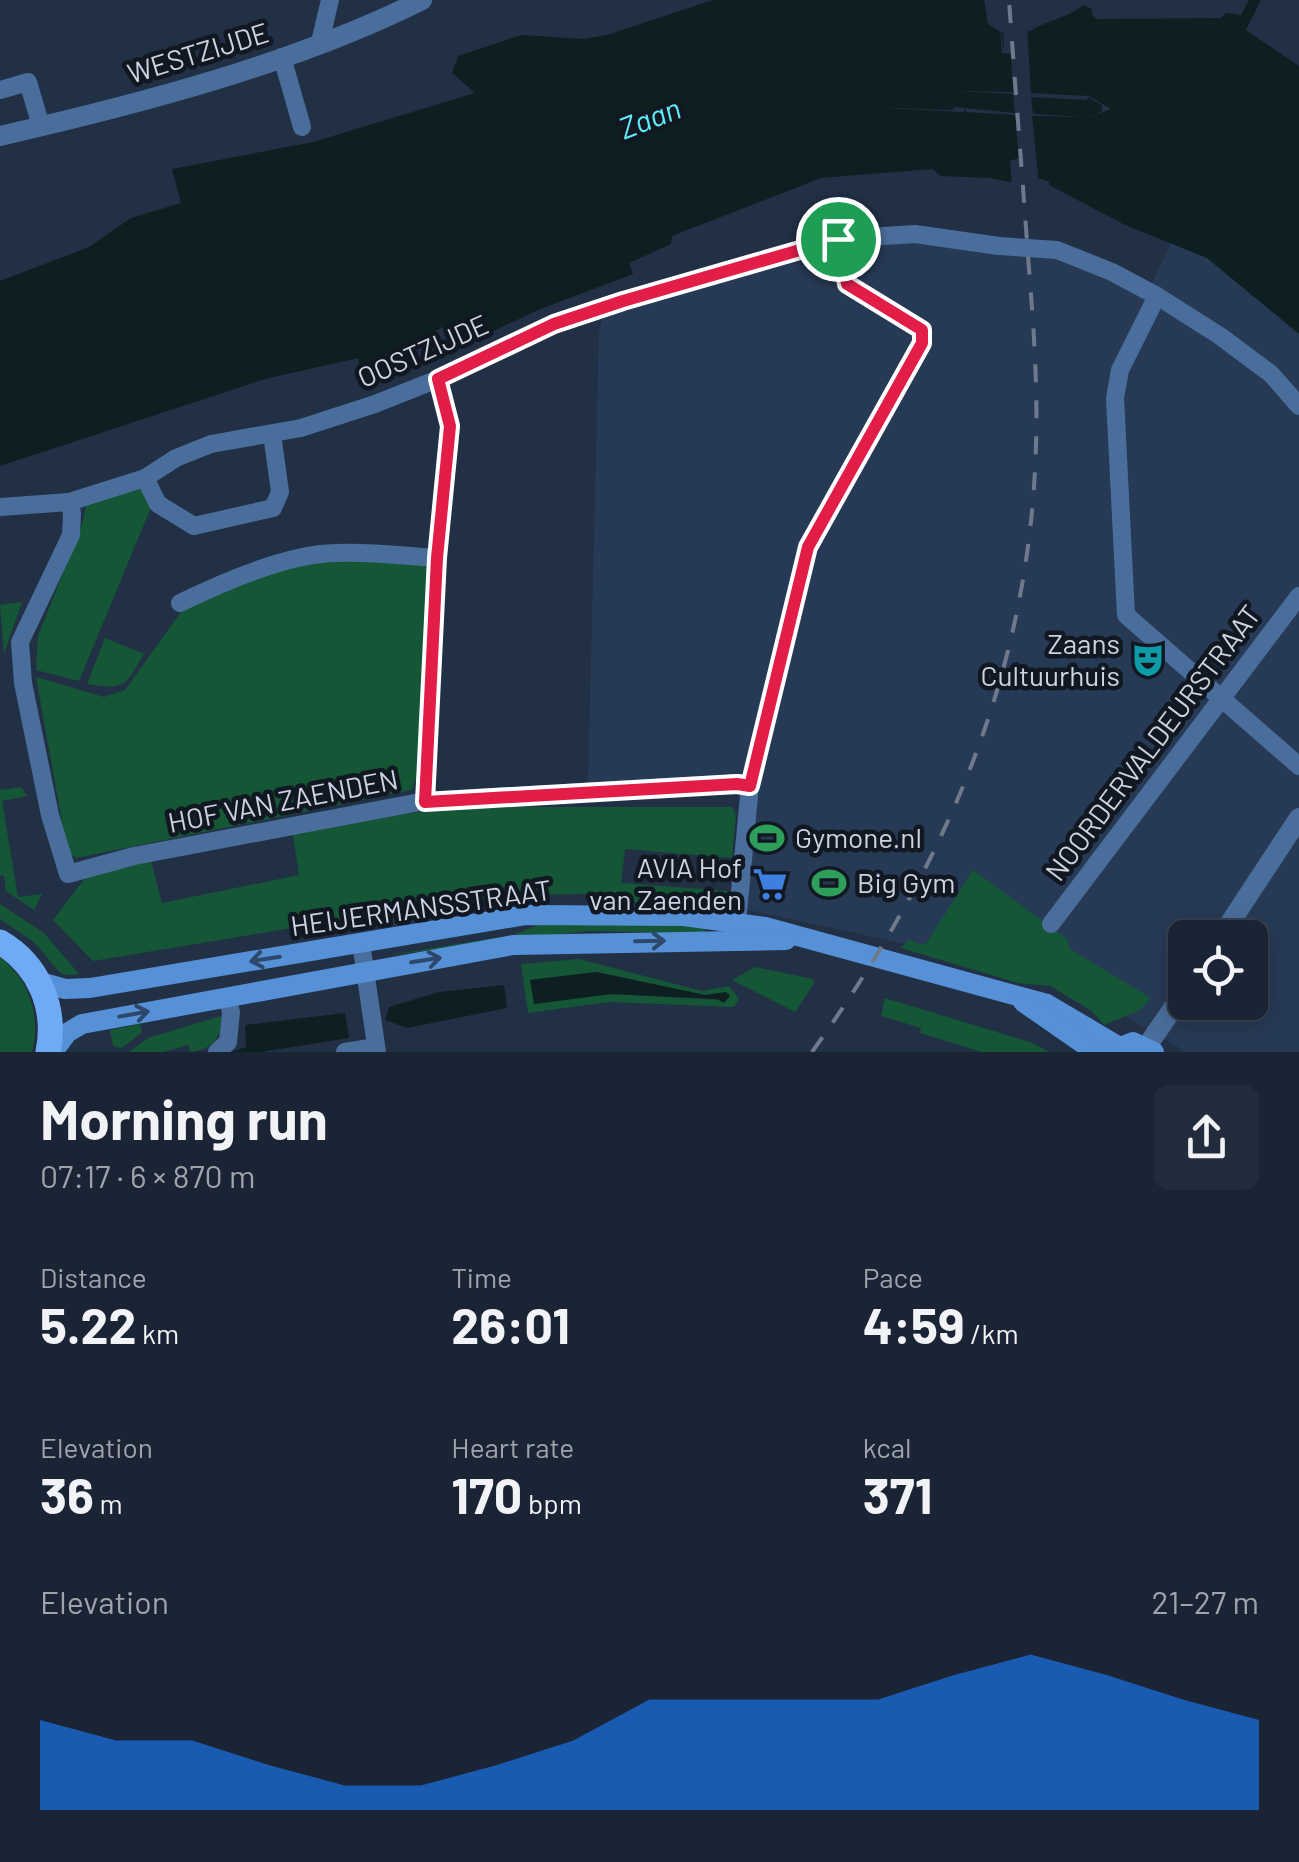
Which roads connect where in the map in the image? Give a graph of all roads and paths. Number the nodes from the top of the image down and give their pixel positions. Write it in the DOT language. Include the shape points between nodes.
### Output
graph roads {
  1 [pos="330,0"];
  2 [pos="422,0"];
  3 [pos="320,42"];
  4 [pos="282,57"];
  5 [pos="0,90"];
  6 [pos="42,126"];
  7 [pos="302,126"];
  8 [pos="0,136"];
  9 [pos="838,239"];
  10 [pos="1157,296"];
  11 [pos="438,379"];
  12 [pos="1299,406"];
  13 [pos="272,434"];
  14 [pos="145,478"];
  15 [pos="69,502"];
  16 [pos="0,507"];
  17 [pos="437,558"];
  18 [pos="1299,596"];
  19 [pos="180,603"];
  20 [pos="1223,696"];
  21 [pos="1299,766"];
  22 [pos="750,786"];
  23 [pos="425,802"];
  24 [pos="1299,818"];
  25 [pos="1232,920"];
  26 [pos="1051,924"];
  27 [pos="736,932"];
  28 [pos="0,942"];
  29 [pos="361,943"];
  30 [pos="364,970"];
  31 [pos="40,982"];
  32 [pos="227,997"];
  33 [pos="1020,999"];
  34 [pos="1168,1019"];
  35 [pos="1115,1049"];
  36 [pos="1150,1049"];
  37 [pos="377,1050"];
  38 [pos="50,1052"];
  39 [pos="217,1052"];
  40 [pos="344,1052"];
  41 [pos="1094,1052"];
  1 -- 3 [label="street"];
  2 -- 3 [label="street, WESTZIJDE"];
  3 -- 4 [label="street, WESTZIJDE"];
  4 -- 6 [label="street, WESTZIJDE"];
  4 -- 7 [label="street"];
  5 -- 6 [label="street" via="28,82"];
  6 -- 8 [label="street, WESTZIJDE"];
  9 -- 10 [label="street, OOSTZIJDE" via="915,234 1057,250"];
  9 -- 11 [label="street, OOSTZIJDE" via="554,324"];
  9 -- 22 [label="street" via="847,284 922,330 922,343 808,547"];
  10 -- 12 [label="street, OOSTZIJDE" via="1271,374"];
  10 -- 20 [label="street" via="1120,370 1114,398 1126,616"];
  11 -- 13 [label="street, OOSTZIJDE"];
  11 -- 17 [label="street" via="450,426"];
  13 -- 14 [label="street, OOSTZIJDE" via="211,444"];
  13 -- 14 [label="street" via="280,492 273,508 194,526 158,504"];
  14 -- 15 [label="street, OOSTZIJDE"];
  15 -- 16 [label="street, OOSTZIJDE"];
  15 -- 23 [label="street, HOF VAN ZAENDEN" via="71,535 20,642 22,683 68,874"];
  17 -- 19 [label="street" via="333,552"];
  17 -- 23 [label="street"];
  18 -- 20 [label="street, NOORDERVALDEURSTRAAT"];
  20 -- 21 [label="street"];
  20 -- 26 [label="street, NOORDERVALDEURSTRAAT"];
  22 -- 23 [label="street, HOF VAN ZAENDEN"];
  22 -- 27 [label="street"];
  24 -- 25 [label="street"];
  27 -- 29 [label="main road, HEIJERMANSSTRAAT" via="684,916 526,916"];
  30 -- 27 [label="main road, HEIJERMANSSTRAAT, one-way" via="513,945 700,940"];
  27 -- 33 [label="main road, HEIJERMANSSTRAAT" via="810,941"];
  28 -- 31 [label="main road"];
  29 -- 30 [label="street"];
  29 -- 31 [label="main road, HEIJERMANSSTRAAT, one-way" via="90,988"];
  30 -- 32 [label="main road, HEIJERMANSSTRAAT"];
  30 -- 37 [label="street"];
  31 -- 38 [label="main road"];
  38 -- 32 [label="main road, HEIJERMANSSTRAAT, one-way" via="82,1024"];
  32 -- 39 [label="street" via="228,1042"];
  33 -- 35 [label="main road, HEIJERMANSSTRAAT" via="1047,1004"];
  33 -- 41 [label="main road, HEIJERMANSSTRAAT"];
  34 -- 36 [label="street"];
  35 -- 36 [label="main road" via="1133,1042"];
  37 -- 40 [label="street"];
}
